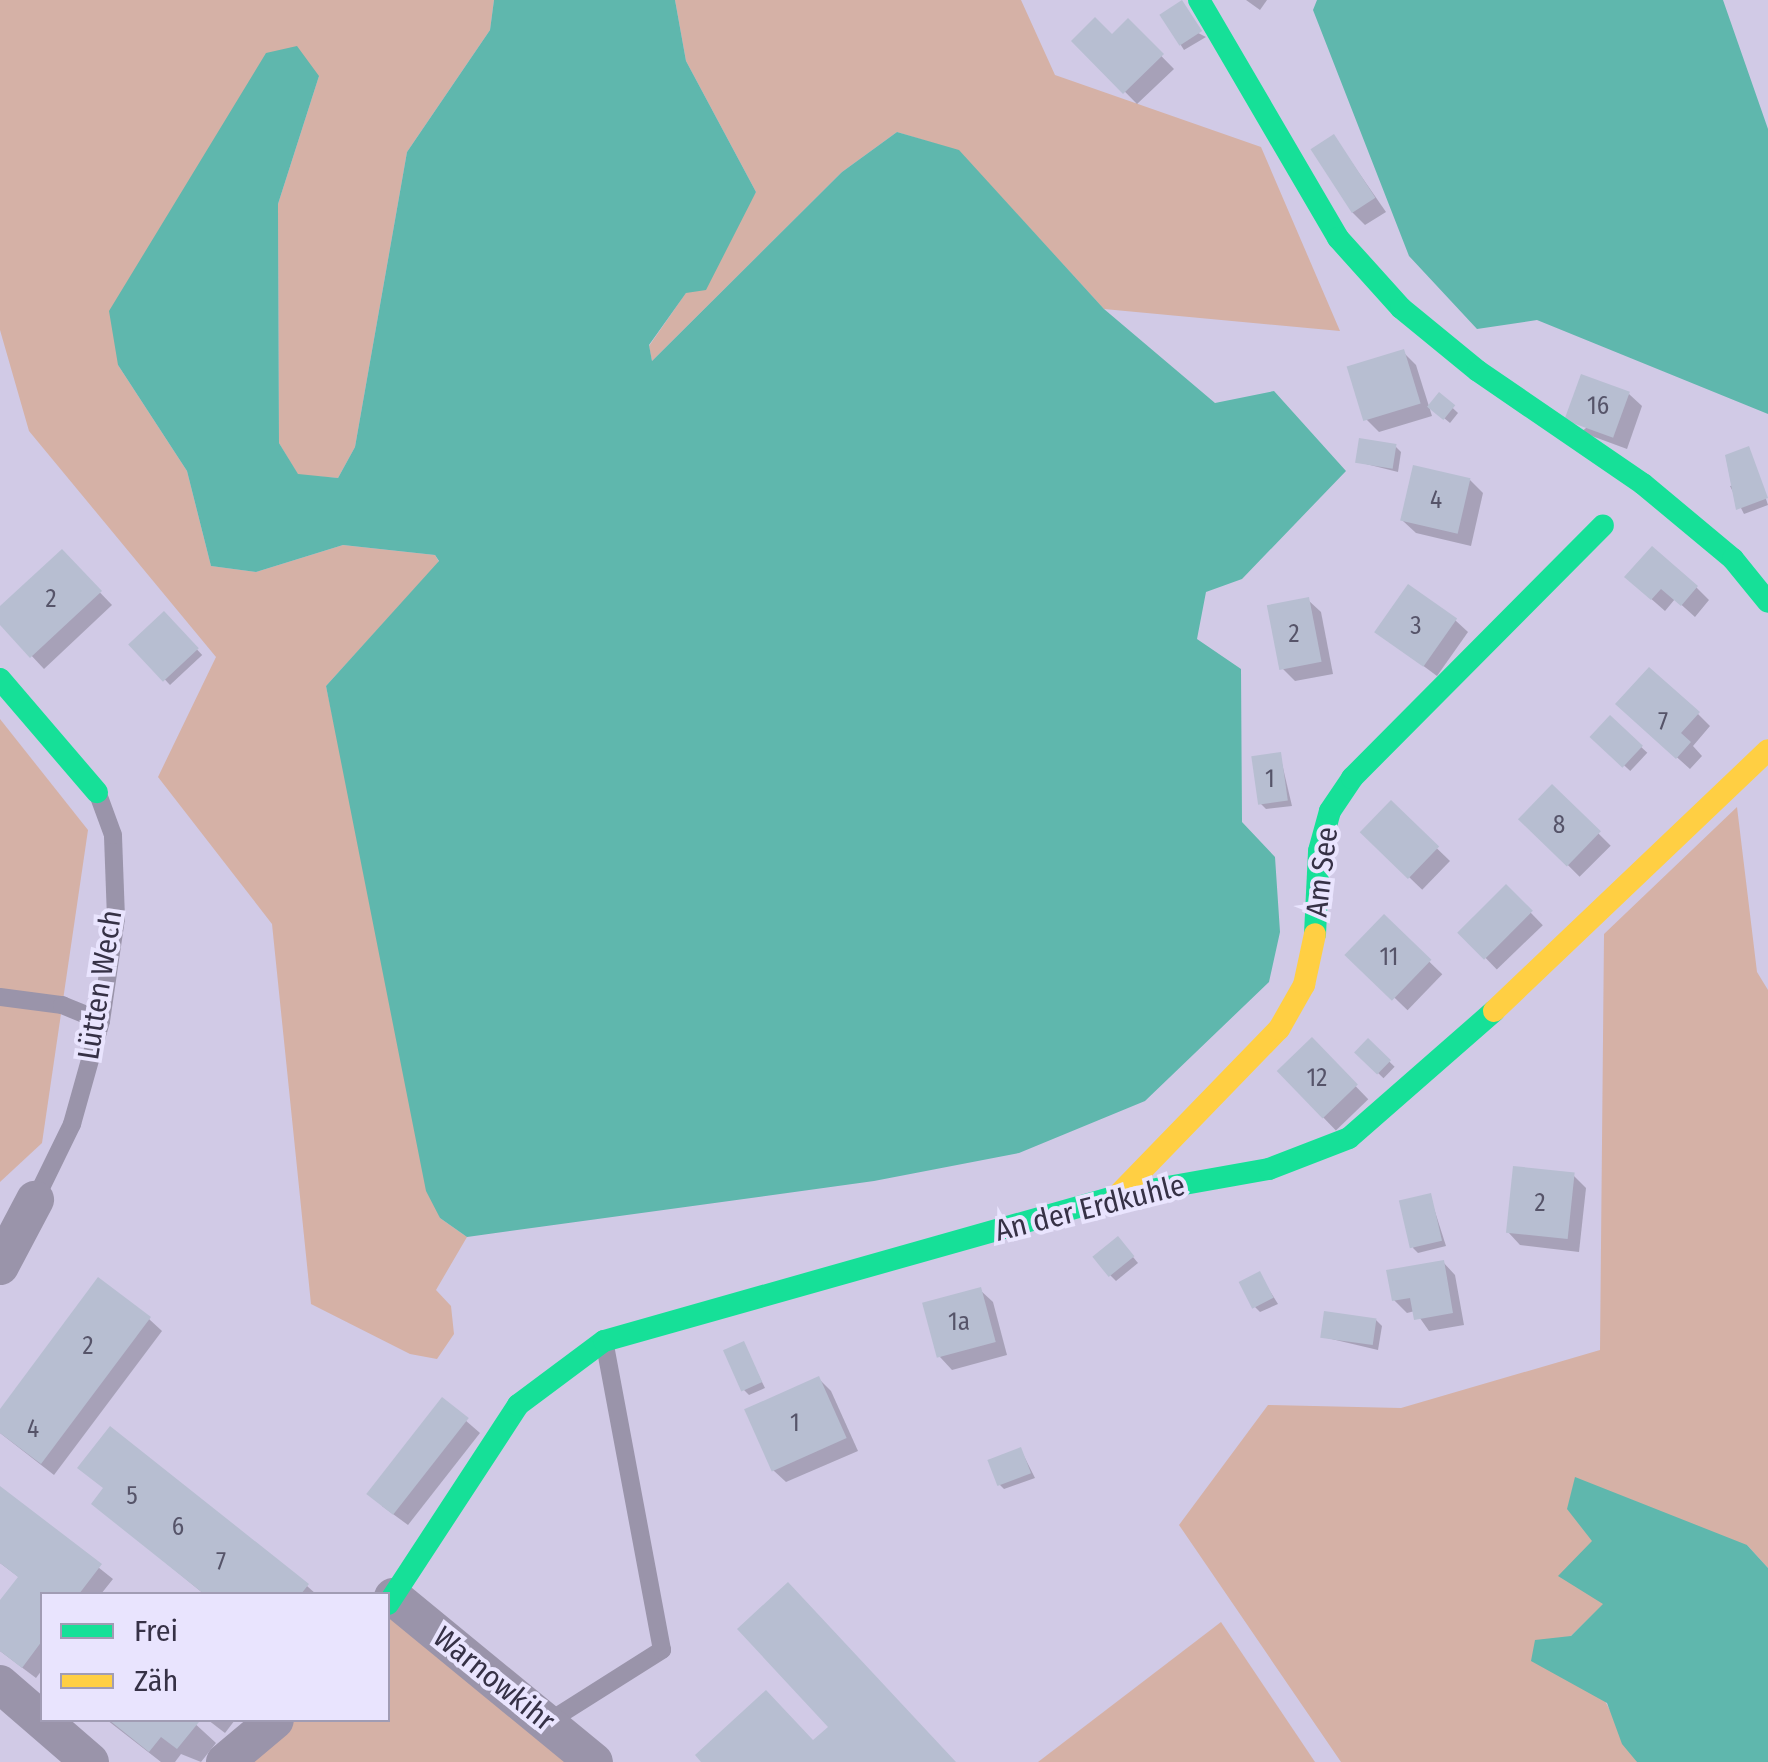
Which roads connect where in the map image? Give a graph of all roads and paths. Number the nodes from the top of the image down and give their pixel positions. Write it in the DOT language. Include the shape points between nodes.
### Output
graph roads {
  1 [pos="1200,0"];
  2 [pos="1602,525"];
  3 [pos="1768,602"];
  4 [pos="0,678"];
  5 [pos="1768,750"];
  6 [pos="97,792"];
  7 [pos="0,997"];
  8 [pos="100,1022"];
  9 [pos="1117,1196"];
  10 [pos="35,1200"];
  11 [pos="5,1243"];
  12 [pos="604,1341"];
  13 [pos="390,1600"];
  14 [pos="0,1684"];
  15 [pos="40,1719"];
  16 [pos="44,1722"];
  17 [pos="273,1722"];
  18 [pos="548,1722"];
  19 [pos="90,1762"];
  20 [pos="225,1762"];
  21 [pos="594,1762"];
  1 -- 3 [label="street" via="1338,238 1401,308 1478,371 1643,484 1733,559"];
  2 -- 9 [label="street, Am See" via="1352,778 1330,811 1319,852 1315,941 1296,1000 1279,1030"];
  4 -- 6 [label="street, Lütten Wech"];
  5 -- 9 [label="street, An der Erdkuhle" via="1418,1082 1349,1138 1269,1169"];
  6 -- 8 [label="lane, Lütten Wech" via="113,835 116,918"];
  7 -- 8 [label="lane" via="62,1005"];
  8 -- 10 [label="lane, Lütten Wech" via="72,1124"];
  9 -- 12 [label="street, An der Erdkuhle"];
  10 -- 11 [label="street"];
  12 -- 13 [label="street, An der Erdkuhle" via="518,1405"];
  12 -- 18 [label="lane" via="662,1650"];
  13 -- 18 [label="street, Warnowkihr"];
  14 -- 15 [label="street"];
  16 -- 19 [label="street"];
  17 -- 20 [label="street"];
  18 -- 21 [label="street, Warnowkihr"];
}
